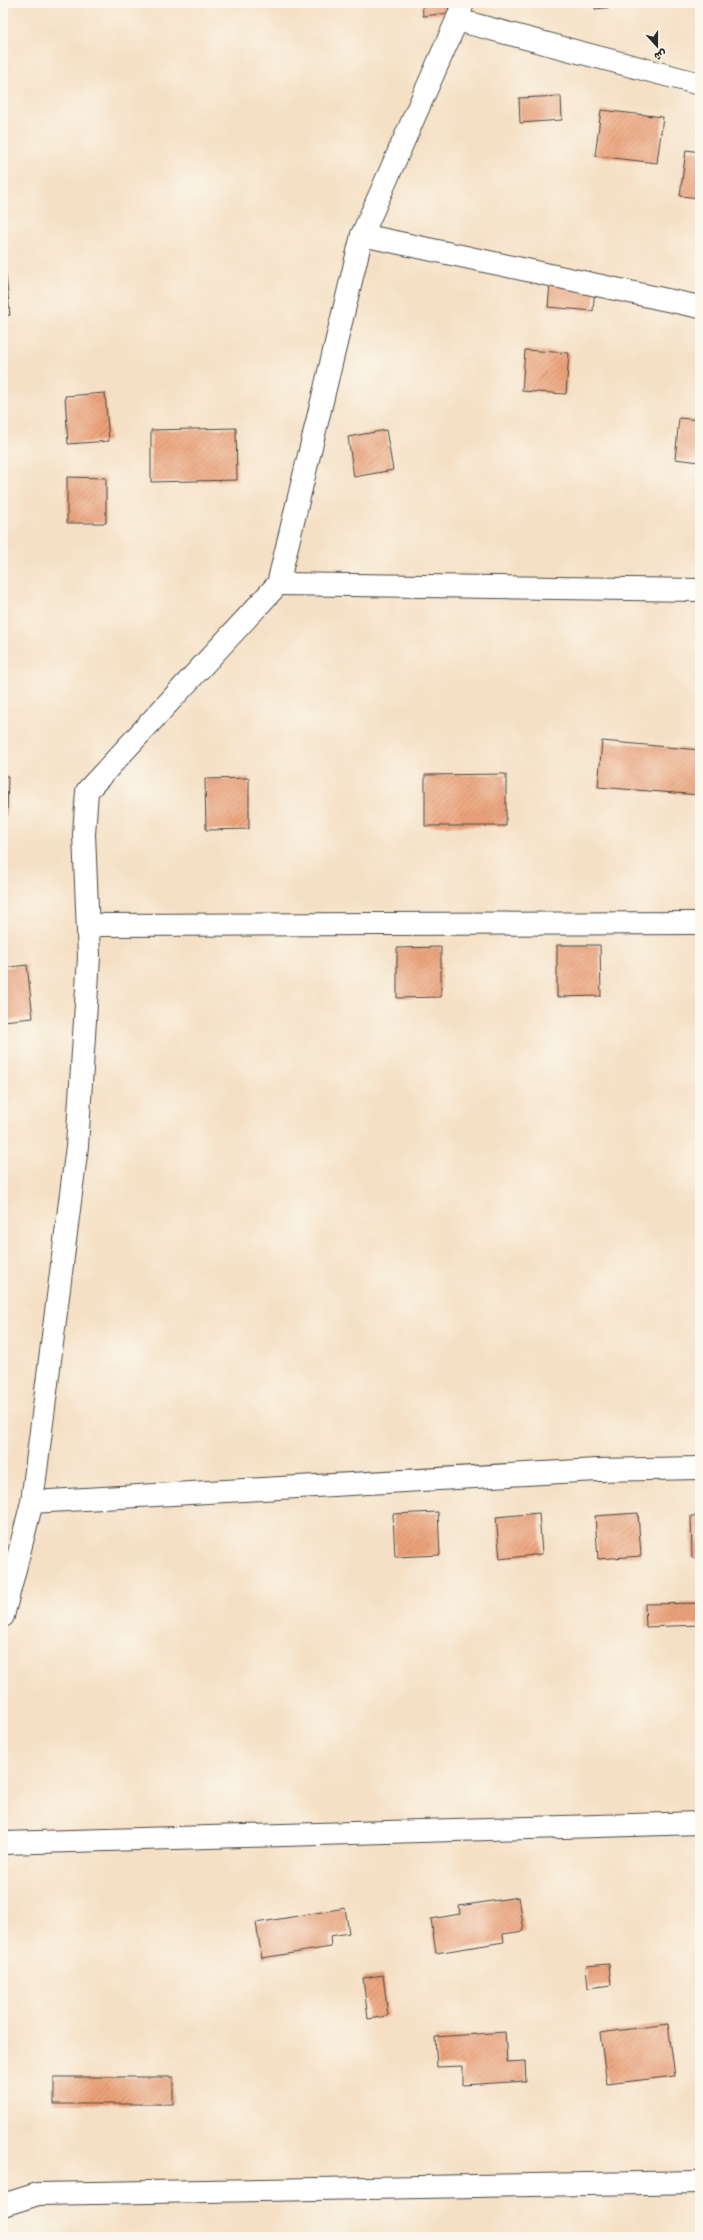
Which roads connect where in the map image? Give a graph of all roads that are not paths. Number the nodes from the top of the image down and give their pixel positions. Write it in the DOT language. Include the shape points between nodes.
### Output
graph roads {
  1 [pos="460,12"];
  2 [pos="700,84"];
  3 [pos="362,235"];
  4 [pos="700,307"];
  5 [pos="278,584"];
  6 [pos="700,590"];
  7 [pos="700,923"];
  8 [pos="88,925"];
  9 [pos="700,1468"];
  10 [pos="32,1502"];
  11 [pos="3,1616"];
  12 [pos="700,1823"];
  13 [pos="3,1843"];
  14 [pos="700,2182"];
  15 [pos="3,2205"];
  1 -- 2 [label="street"];
  1 -- 3 [label="street"];
  3 -- 4 [label="street"];
  3 -- 5 [label="street"];
  5 -- 6 [label="street"];
  5 -- 8 [label="street" via="87,791 84,834"];
  7 -- 8 [label="street"];
  8 -- 10 [label="street" via="89,957 77,1146"];
  9 -- 10 [label="street" via="589,1470"];
  10 -- 11 [label="street"];
  12 -- 13 [label="street"];
  14 -- 15 [label="street" via="38,2194"];
}
